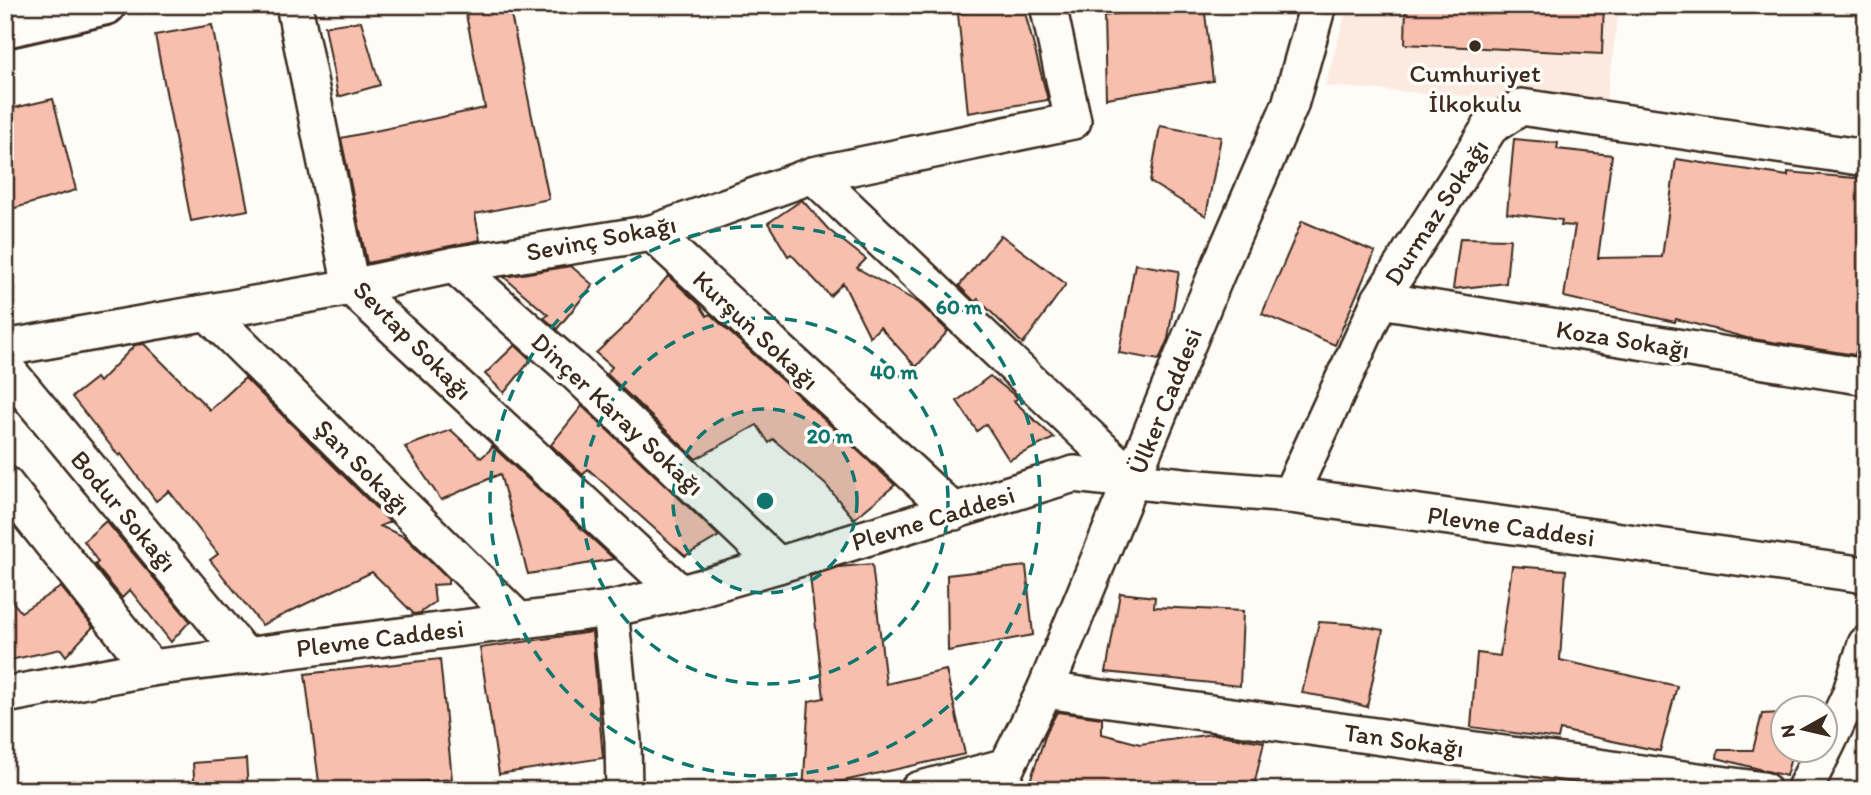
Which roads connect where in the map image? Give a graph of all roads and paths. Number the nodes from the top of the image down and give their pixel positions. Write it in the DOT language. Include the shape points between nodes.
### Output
graph roads {
  1 [pos="106,5"];
  2 [pos="294,5"];
  3 [pos="1048,5"];
  4 [pos="1318,5"];
  5 [pos="5,28"];
  6 [pos="1866,158"];
  7 [pos="813,174"];
  8 [pos="652,233"];
  9 [pos="454,265"];
  10 [pos="351,287"];
  11 [pos="1380,300"];
  12 [pos="208,313"];
  13 [pos="5,348"];
  14 [pos="5,367"];
  15 [pos="1866,377"];
  16 [pos="1133,479"];
  17 [pos="5,484"];
  18 [pos="1290,495"];
  19 [pos="954,512"];
  20 [pos="778,565"];
  21 [pos="1866,575"];
  22 [pos="680,593"];
  23 [pos="610,609"];
  24 [pos="518,620"];
  25 [pos="1866,644"];
  26 [pos="244,655"];
  27 [pos="151,668"];
  28 [pos="1045,690"];
  29 [pos="5,695"];
  30 [pos="1858,700"];
  31 [pos="1840,726"];
  32 [pos="1817,764"];
  33 [pos="1001,778"];
  34 [pos="624,790"];
  35 [pos="918,790"];
  36 [pos="1763,790"];
  37 [pos="1804,790"];
  1 -- 5 [label="main road"];
  2 -- 10 [label="street, Sevtap Sokağı"];
  3 -- 7 [label="street, Sevinç Sokağı" via="1073,121"];
  4 -- 16 [label="street, Ülker Caddesi" via="1290,105"];
  6 -- 11 [label="street, Durmaz Sokağı" via="1521,107 1490,127"];
  7 -- 8 [label="street, Sevinç Sokağı"];
  7 -- 16 [label="street"];
  8 -- 9 [label="street, Sevinç Sokağı"];
  8 -- 19 [label="street, Kurşun Sokağı"];
  9 -- 10 [label="street, Sevinç Sokağı"];
  9 -- 20 [label="street, Dinçer Karay Sokağı" via="573,370"];
  10 -- 12 [label="street, Sevinç Sokağı"];
  10 -- 22 [label="street, Sevtap Sokağı"];
  11 -- 15 [label="street, Koza Sokağı"];
  11 -- 18 [label="street, Durmaz Sokağı"];
  12 -- 13 [label="street, Sevinç Sokağı"];
  12 -- 24 [label="street, Şan Sokağı"];
  14 -- 26 [label="street, Bodur Sokağı"];
  16 -- 18 [label="street, Plevne Caddesi"];
  16 -- 19 [label="street, Plevne Caddesi" via="1074,474"];
  16 -- 28 [label="street, Ülker Caddesi"];
  17 -- 27 [label="street"];
  18 -- 21 [label="street, Plevne Caddesi"];
  19 -- 20 [label="street, Plevne Caddesi"];
  20 -- 22 [label="street, Plevne Caddesi"];
  22 -- 23 [label="street, Plevne Caddesi"];
  23 -- 24 [label="street, Plevne Caddesi"];
  23 -- 34 [label="street"];
  24 -- 26 [label="street, Plevne Caddesi"];
  25 -- 30 [label="street"];
  26 -- 27 [label="street, Plevne Caddesi"];
  27 -- 29 [label="street, Plevne Caddesi"];
  28 -- 33 [label="street, Ülker Caddesi"];
  28 -- 36 [label="street, Tan Sokağı"];
  30 -- 31 [label="street"];
  32 -- 37 [label="street"];
  33 -- 35 [label="street"];
}
